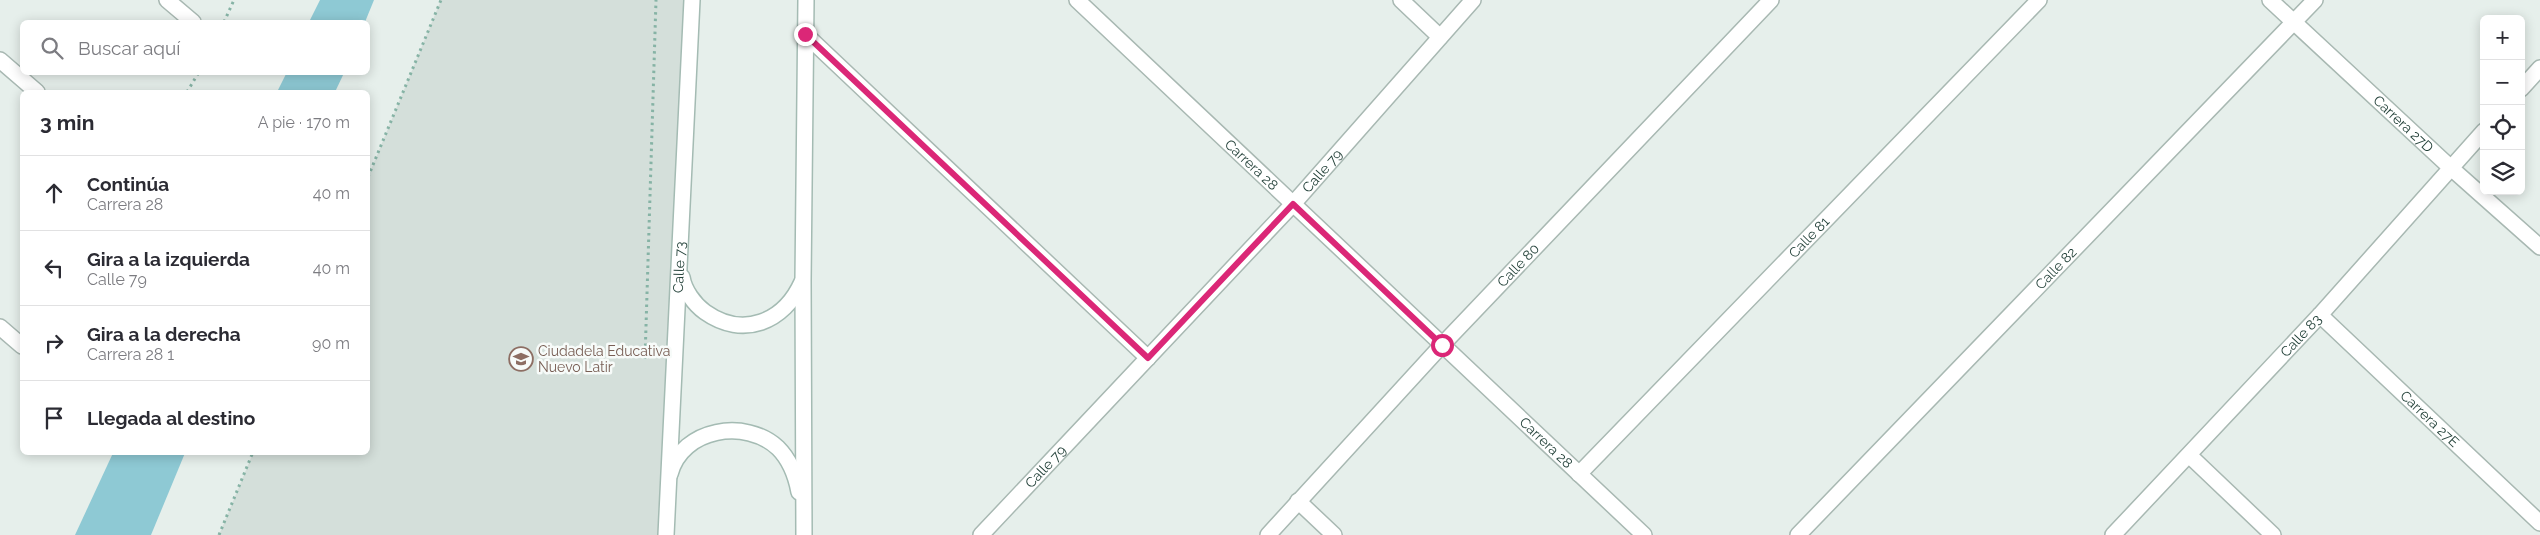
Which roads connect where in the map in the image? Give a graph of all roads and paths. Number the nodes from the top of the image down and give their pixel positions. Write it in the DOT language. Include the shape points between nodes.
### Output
graph roads {
  1 [pos="167,0"];
  2 [pos="234,0"];
  3 [pos="441,0"];
  4 [pos="656,0"];
  5 [pos="692,0"];
  6 [pos="806,0"];
  7 [pos="1077,0"];
  8 [pos="1401,0"];
  9 [pos="1473,0"];
  10 [pos="1770,0"];
  11 [pos="2039,0"];
  12 [pos="2270,0"];
  13 [pos="2315,0"];
  14 [pos="191,20"];
  15 [pos="225,20"];
  16 [pos="2294,22"];
  17 [pos="805,34"];
  18 [pos="1440,37"];
  19 [pos="0,60"];
  20 [pos="2540,68"];
  21 [pos="197,75"];
  22 [pos="2525,85"];
  23 [pos="35,90"];
  24 [pos="188,90"];
  25 [pos="2480,135"];
  26 [pos="2451,168"];
  27 [pos="370,171"];
  28 [pos="1293,204"];
  29 [pos="2540,247"];
  30 [pos="680,266"];
  31 [pos="803,281"];
  32 [pos="2320,315"];
  33 [pos="0,327"];
  34 [pos="20,344"];
  35 [pos="1442,345"];
  36 [pos="1148,358"];
  37 [pos="645,368"];
  38 [pos="252,455"];
  39 [pos="2190,456"];
  40 [pos="1579,474"];
  41 [pos="667,486"];
  42 [pos="1298,501"];
  43 [pos="804,516"];
  44 [pos="2540,523"];
  45 [pos="218,535"];
  46 [pos="666,535"];
  47 [pos="804,535"];
  48 [pos="981,535"];
  49 [pos="1268,535"];
  50 [pos="1334,535"];
  51 [pos="1644,535"];
  52 [pos="1798,535"];
  53 [pos="2113,535"];
  54 [pos="2273,535"];
  1 -- 14 [label="street"];
  2 -- 15 [label="path"];
  3 -- 27 [label="path"];
  4 -- 37 [label="path"];
  5 -- 30 [label="street, Calle 73"];
  6 -- 17 [label="street"];
  7 -- 28 [label="street, Carrera 28"];
  8 -- 18 [label="street"];
  9 -- 18 [label="street, Calle 79"];
  10 -- 35 [label="street, Calle 80"];
  11 -- 40 [label="street, Calle 81"];
  12 -- 16 [label="street, Carrera 27D"];
  13 -- 16 [label="street, Calle 82"];
  16 -- 26 [label="street, Carrera 27D"];
  16 -- 52 [label="street, Calle 82"];
  17 -- 31 [label="street"];
  17 -- 36 [label="street"];
  18 -- 28 [label="street, Calle 79"];
  19 -- 23 [label="street"];
  20 -- 22 [label="street"];
  21 -- 24 [label="path"];
  25 -- 26 [label="street, Calle 83"];
  26 -- 29 [label="street, Carrera 27D"];
  26 -- 32 [label="street, Calle 83"];
  28 -- 35 [label="street, Carrera 28"];
  28 -- 36 [label="street, Calle 79"];
  30 -- 31 [label="street" via="683,281 699,308 727,323 743,325 758,323 786,308"];
  30 -- 41 [label="street, Calle 73"];
  31 -- 43 [label="street"];
  32 -- 39 [label="street, Calle 83"];
  32 -- 44 [label="street, Carrera 27E"];
  33 -- 34 [label="street"];
  35 -- 40 [label="street, Carrera 28"];
  35 -- 42 [label="street, Calle 80"];
  36 -- 48 [label="street, Calle 79"];
  38 -- 45 [label="path"];
  39 -- 53 [label="street, Calle 83"];
  39 -- 54 [label="street"];
  40 -- 51 [label="street, Carrera 28"];
  41 -- 43 [label="street" via="672,466 696,440 711,433 747,431 778,448 789,462"];
  41 -- 46 [label="street, Calle 73"];
  42 -- 49 [label="street, Calle 80"];
  42 -- 50 [label="street"];
  43 -- 47 [label="street"];
}
